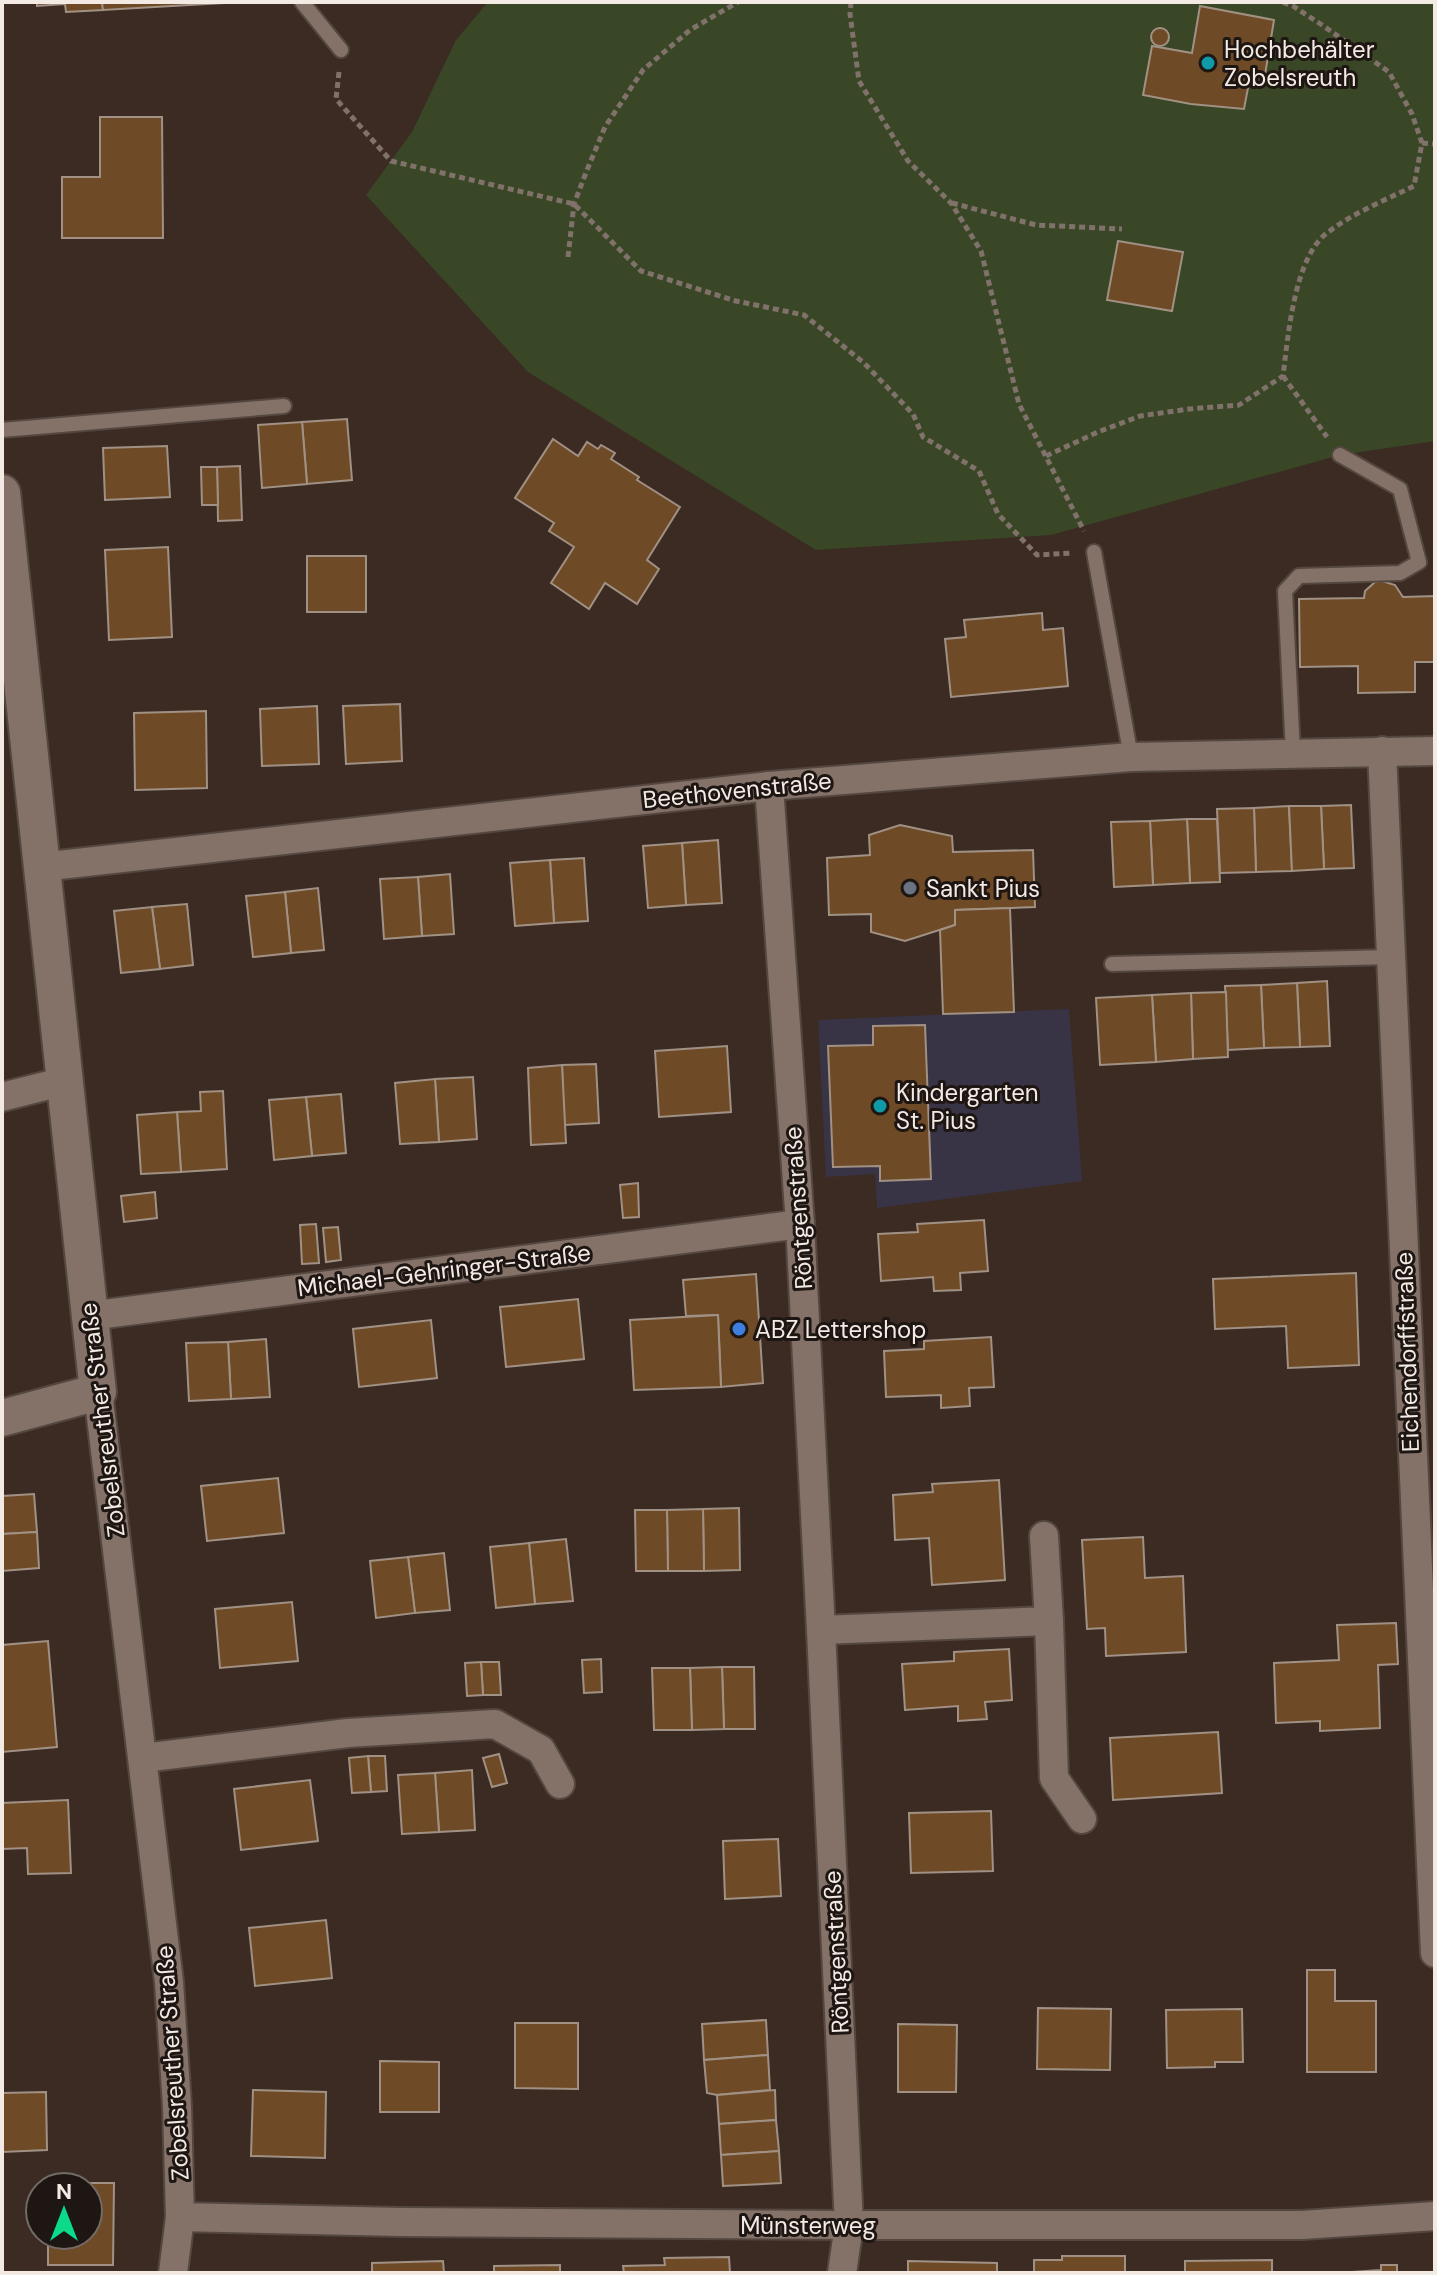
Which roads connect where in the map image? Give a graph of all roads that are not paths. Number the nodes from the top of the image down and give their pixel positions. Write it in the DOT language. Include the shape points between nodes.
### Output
graph roads {
  1 [pos="302,2"];
  2 [pos="341,50"];
  3 [pos="284,406"];
  4 [pos="2,430"];
  5 [pos="1340,455"];
  6 [pos="2,493"];
  7 [pos="1094,552"];
  8 [pos="1382,751"];
  9 [pos="1435,751"];
  10 [pos="1293,753"];
  11 [pos="1131,757"];
  12 [pos="769,786"];
  13 [pos="41,867"];
  14 [pos="1391,957"];
  15 [pos="1112,964"];
  16 [pos="65,1081"];
  17 [pos="2,1097"];
  18 [pos="800,1224"];
  19 [pos="89,1316"];
  20 [pos="98,1392"];
  21 [pos="2,1418"];
  22 [pos="1044,1536"];
  23 [pos="1049,1621"];
  24 [pos="821,1630"];
  25 [pos="143,1758"];
  26 [pos="560,1784"];
  27 [pos="1082,1819"];
  28 [pos="1435,1953"];
  29 [pos="1435,2216"];
  30 [pos="180,2217"];
  31 [pos="849,2225"];
  32 [pos="173,2273"];
  33 [pos="842,2273"];
  1 -- 2 [label="lane"];
  3 -- 4 [label="lane"];
  5 -- 10 [label="lane" via="1400,489 1419,562 1400,573 1299,576 1285,591"];
  6 -- 13 [label="street, Zobelsreuther Straße"];
  7 -- 11 [label="lane"];
  8 -- 9 [label="street, Beethovenstraße"];
  8 -- 10 [label="street, Beethovenstraße"];
  8 -- 14 [label="street, Eichendorffstraße"];
  10 -- 11 [label="street, Beethovenstraße"];
  11 -- 12 [label="street, Beethovenstraße"];
  12 -- 13 [label="street, Beethovenstraße"];
  12 -- 18 [label="street, Röntgenstraße"];
  13 -- 16 [label="street, Zobelsreuther Straße"];
  14 -- 15 [label="lane"];
  14 -- 28 [label="street, Eichendorffstraße"];
  16 -- 17 [label="street"];
  16 -- 19 [label="street, Zobelsreuther Straße"];
  18 -- 19 [label="street, Michael-Gehringer-Straße"];
  18 -- 24 [label="street, Röntgenstraße"];
  19 -- 20 [label="street, Zobelsreuther Straße"];
  20 -- 21 [label="street"];
  20 -- 25 [label="street, Zobelsreuther Straße"];
  22 -- 23 [label="street"];
  23 -- 24 [label="street"];
  23 -- 27 [label="street" via="1054,1778"];
  24 -- 31 [label="street, Röntgenstraße"];
  25 -- 26 [label="street" via="348,1733 495,1724 541,1750"];
  25 -- 30 [label="street, Zobelsreuther Straße" via="169,1982"];
  29 -- 31 [label="street, Münsterweg" via="1302,2225"];
  30 -- 31 [label="street, Münsterweg"];
  30 -- 32 [label="street, Zobelsreuther Straße"];
  31 -- 33 [label="street, Röntgenstraße"];
}
